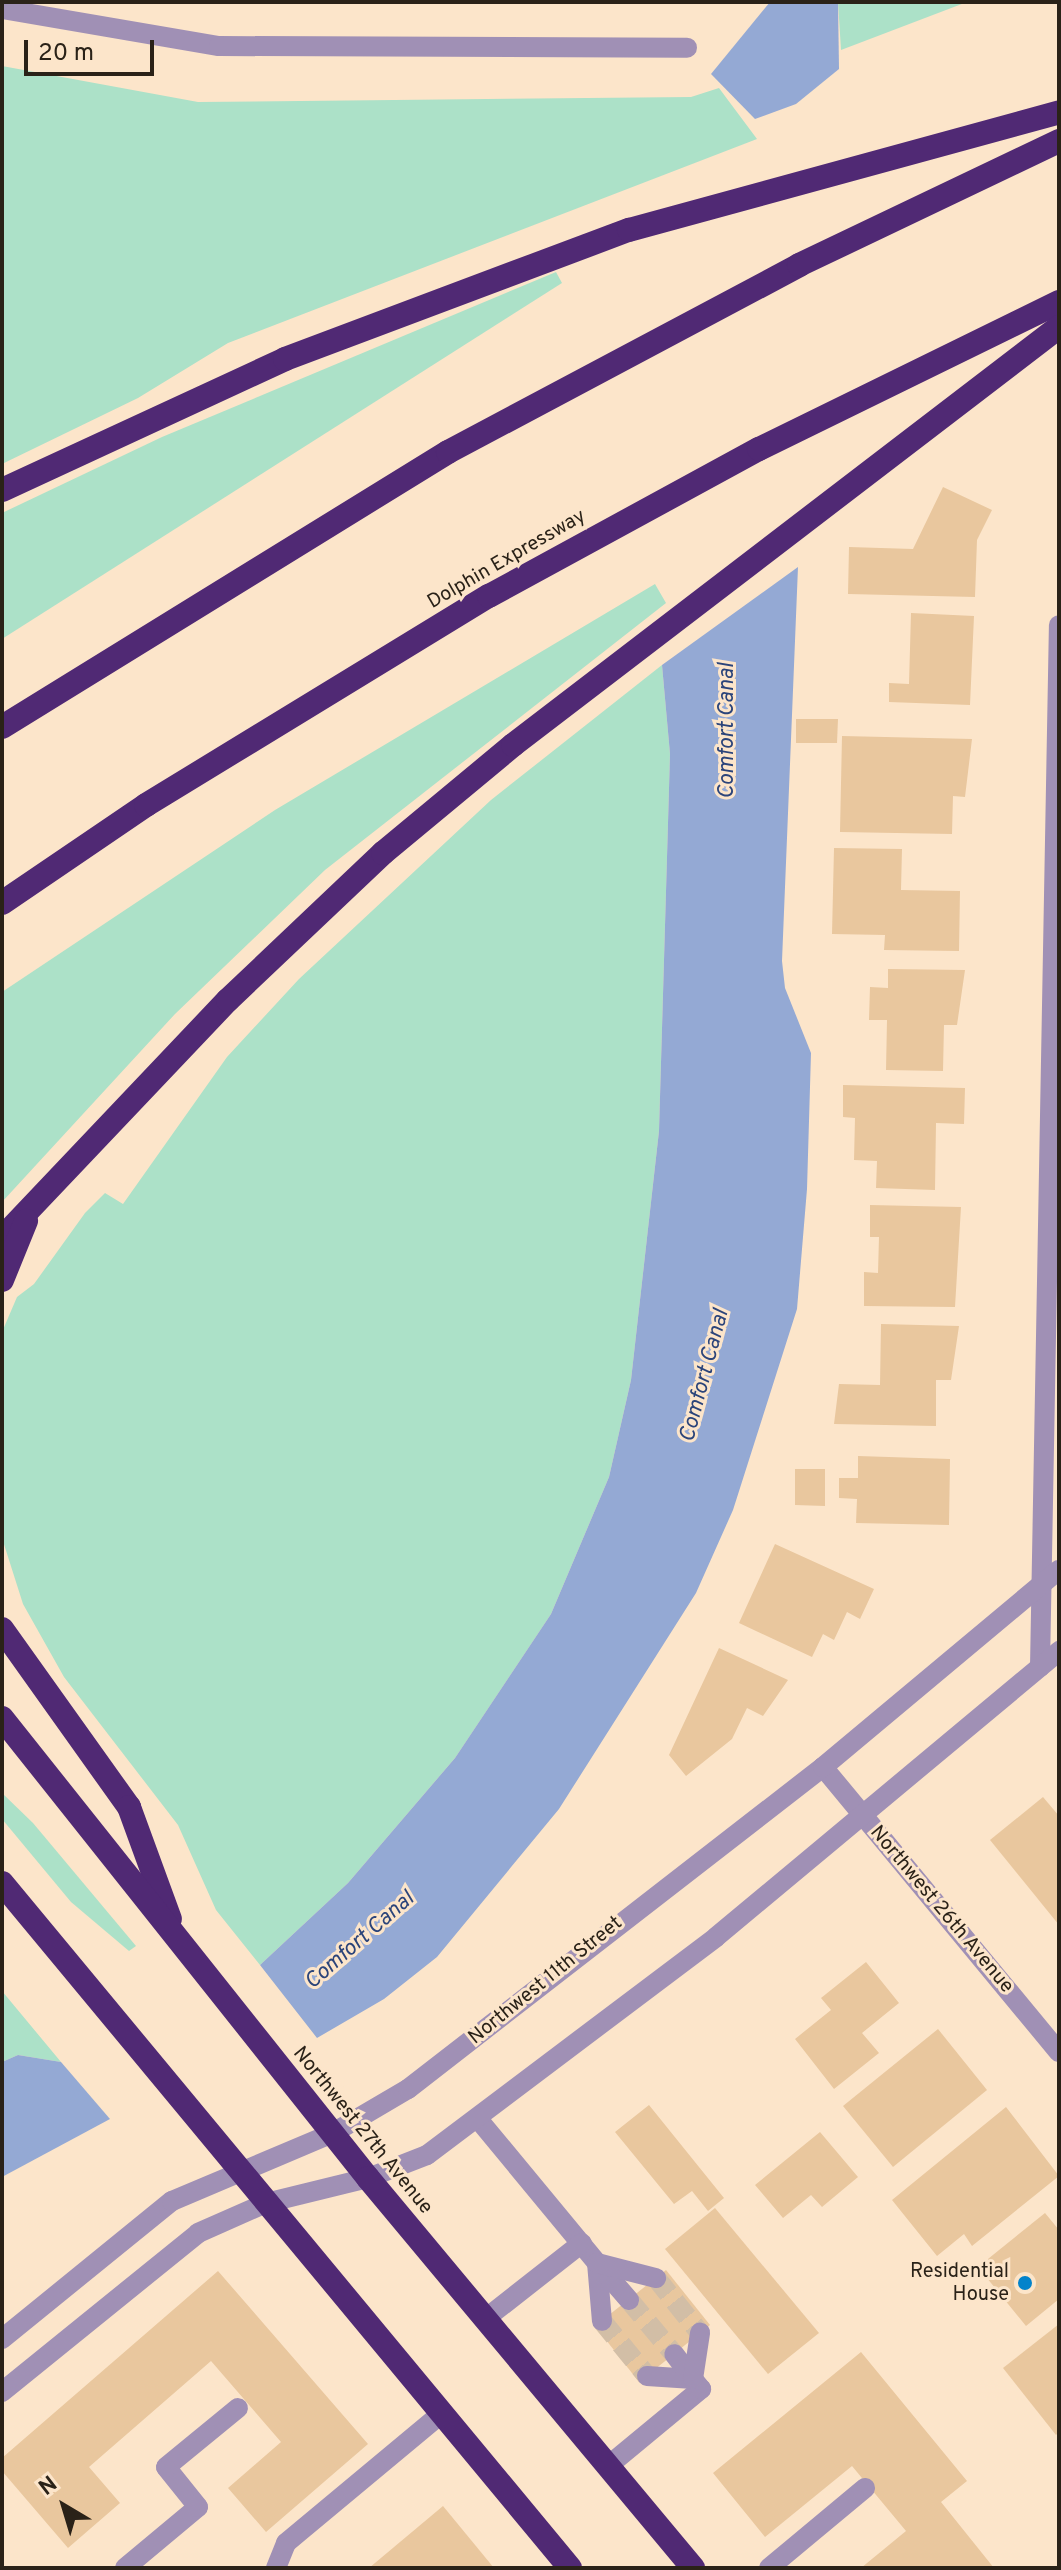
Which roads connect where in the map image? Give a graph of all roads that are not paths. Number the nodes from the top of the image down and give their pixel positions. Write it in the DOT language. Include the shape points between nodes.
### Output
graph roads {
  1 [pos="2,9"];
  2 [pos="687,48"];
  3 [pos="1059,112"];
  4 [pos="1059,141"];
  5 [pos="1059,302"];
  6 [pos="1059,327"];
  7 [pos="2,490"];
  8 [pos="1059,625"];
  9 [pos="2,727"];
  10 [pos="2,903"];
  11 [pos="27,1218"];
  12 [pos="2,1238"];
  13 [pos="2,1280"];
  14 [pos="1043,1393"];
  15 [pos="1059,1418"];
  16 [pos="1059,1570"];
  17 [pos="1040,1587"];
  18 [pos="2,1629"];
  19 [pos="1059,1651"];
  20 [pos="1040,1667"];
  21 [pos="2,1718"];
  22 [pos="823,1767"];
  23 [pos="862,1815"];
  24 [pos="2,1883"];
  25 [pos="180,1943"];
  26 [pos="1059,2052"];
  27 [pos="478,2119"];
  28 [pos="333,2133"];
  29 [pos="240,2168"];
  30 [pos="368,2178"];
  31 [pos="266,2203"];
  32 [pos="582,2243"];
  33 [pos="597,2263"];
  34 [pos="656,2278"];
  35 [pos="629,2300"];
  36 [pos="485,2319"];
  37 [pos="602,2321"];
  38 [pos="700,2333"];
  39 [pos="2,2339"];
  40 [pos="674,2354"];
  41 [pos="647,2376"];
  42 [pos="693,2379"];
  43 [pos="2,2392"];
  44 [pos="238,2408"];
  45 [pos="441,2414"];
  46 [pos="608,2466"];
  47 [pos="865,2488"];
  48 [pos="125,2568"];
  49 [pos="276,2568"];
  50 [pos="570,2568"];
  51 [pos="693,2568"];
  52 [pos="769,2568"];
  1 -- 2 [label="street" via="219,46"];
  3 -- 7 [label="highway" via="629,230 285,359"];
  4 -- 9 [label="highway" via="785,272 448,452"];
  5 -- 10 [label="highway, Dolphin Expressway" via="759,449 489,596 146,805"];
  6 -- 11 [label="highway" via="525,735 383,853 228,1000"];
  8 -- 14 [label="street"];
  11 -- 12 [label="highway"];
  11 -- 13 [label="highway"];
  14 -- 15 [label="street"];
  14 -- 17 [label="street"];
  16 -- 17 [label="street, Northwest 11th Street"];
  17 -- 20 [label="street"];
  17 -- 22 [label="street, Northwest 11th Street"];
  18 -- 25 [label="highway" via="129,1807"];
  19 -- 20 [label="street"];
  20 -- 23 [label="street"];
  21 -- 25 [label="highway, Northwest 27th Avenue"];
  22 -- 23 [label="street, Northwest 26th Avenue"];
  22 -- 28 [label="street, Northwest 11th Street" via="706,1852 446,2061"];
  23 -- 26 [label="street, Northwest 26th Avenue"];
  23 -- 27 [label="street" via="716,1937"];
  24 -- 29 [label="highway"];
  25 -- 28 [label="highway, Northwest 27th Avenue"];
  27 -- 30 [label="street" via="427,2155"];
  27 -- 32 [label="street"];
  28 -- 29 [label="street, Northwest 11th Street"];
  28 -- 30 [label="highway, Northwest 27th Avenue"];
  29 -- 31 [label="highway"];
  29 -- 39 [label="street, Northwest 11th Street" via="172,2201"];
  30 -- 31 [label="street"];
  30 -- 36 [label="highway, Northwest 27th Avenue"];
  31 -- 43 [label="street" via="198,2233"];
  31 -- 45 [label="highway"];
  32 -- 33 [label="street"];
  32 -- 36 [label="street"];
  33 -- 34 [label="street"];
  33 -- 35 [label="street"];
  33 -- 37 [label="street"];
  36 -- 46 [label="highway, Northwest 27th Avenue"];
  38 -- 42 [label="street"];
  40 -- 42 [label="street"];
  41 -- 42 [label="street"];
  42 -- 46 [label="street" via="701,2389"];
  44 -- 48 [label="street" via="166,2467 198,2507"];
  45 -- 49 [label="street" via="286,2543"];
  45 -- 50 [label="highway"];
  46 -- 51 [label="highway, Northwest 27th Avenue"];
  47 -- 52 [label="street"];
}
